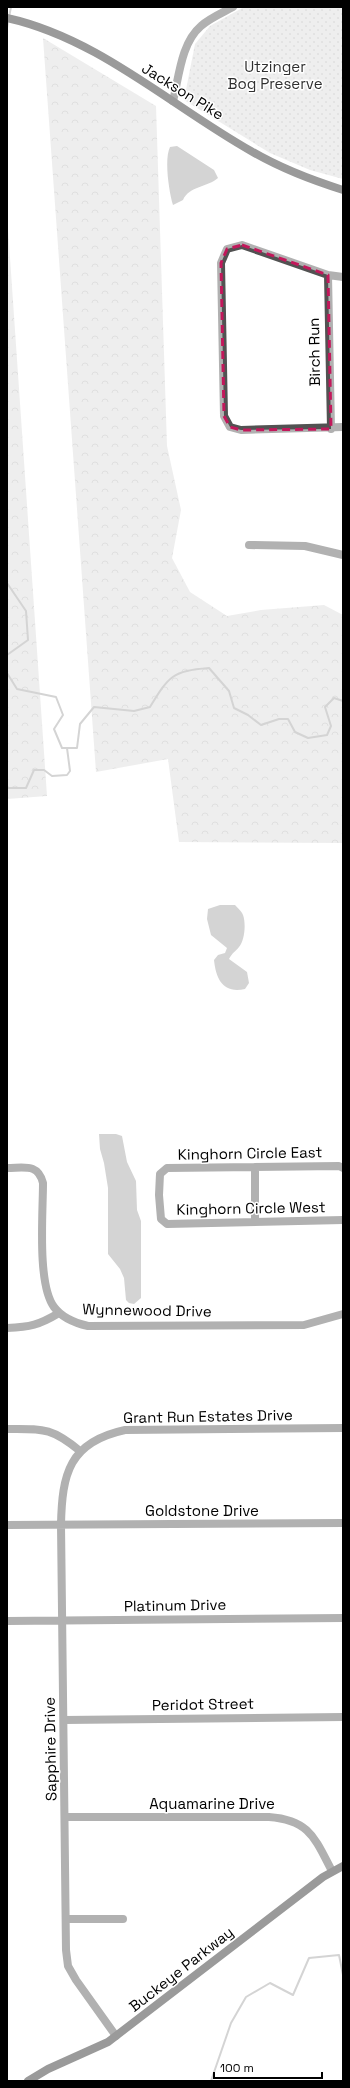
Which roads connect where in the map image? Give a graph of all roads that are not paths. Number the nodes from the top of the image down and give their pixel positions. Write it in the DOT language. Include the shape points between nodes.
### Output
graph roads {
  1 [pos="233,7"];
  2 [pos="7,18"];
  3 [pos="173,101"];
  4 [pos="343,190"];
  5 [pos="328,275"];
  6 [pos="343,277"];
  7 [pos="343,427"];
  8 [pos="331,429"];
  9 [pos="249,545"];
  10 [pos="343,555"];
  11 [pos="255,1167"];
  12 [pos="341,1167"];
  13 [pos="7,1168"];
  14 [pos="159,1195"];
  15 [pos="343,1220"];
  16 [pos="255,1222"];
  17 [pos="59,1313"];
  18 [pos="343,1314"];
  19 [pos="7,1328"];
  20 [pos="343,1428"];
  21 [pos="7,1429"];
  22 [pos="80,1451"];
  23 [pos="343,1523"];
  24 [pos="7,1525"];
  25 [pos="61,1525"];
  26 [pos="343,1618"];
  27 [pos="7,1621"];
  28 [pos="62,1621"];
  29 [pos="343,1717"];
  30 [pos="64,1720"];
  31 [pos="65,1817"];
  32 [pos="343,1866"];
  33 [pos="332,1871"];
  34 [pos="66,1919"];
  35 [pos="123,1919"];
  36 [pos="116,2036"];
  37 [pos="28,2081"];
  1 -- 3 [label="street" via="207,22 191,38"];
  2 -- 3 [label="street, Jackson Pike" via="30,23 98,55"];
  3 -- 4 [label="street, Jackson Pike" via="265,159 314,181"];
  5 -- 6 [label="street"];
  5 -- 8 [label="street, Birch Run"];
  5 -- 8 [label="street" via="242,245 227,249 221,262 224,416 230,427 241,430"];
  7 -- 8 [label="street"];
  9 -- 10 [label="street" via="306,546"];
  11 -- 12 [label="street, Kinghorn Circle East"];
  11 -- 14 [label="street, Kinghorn Circle East" via="167,1168 160,1174"];
  11 -- 16 [label="street"];
  13 -- 17 [label="street" via="31,1168 41,1174 44,1277 47,1293"];
  14 -- 16 [label="street, Kinghorn Circle West" via="161,1219 167,1224"];
  15 -- 16 [label="street, Kinghorn Circle West"];
  17 -- 18 [label="street, Wynnewood Drive" via="88,1326 304,1325"];
  17 -- 19 [label="street" via="41,1324"];
  20 -- 22 [label="street, Grant Run Estates Drive" via="125,1430 101,1436"];
  21 -- 22 [label="street" via="50,1431"];
  22 -- 25 [label="street, Sapphire Drive" via="67,1475 63,1489"];
  23 -- 25 [label="street, Goldstone Drive"];
  24 -- 25 [label="street, Goldstone Drive"];
  25 -- 28 [label="street, Sapphire Drive"];
  26 -- 28 [label="street, Platinum Drive"];
  27 -- 28 [label="street, Platinum Drive"];
  28 -- 30 [label="street, Sapphire Drive"];
  29 -- 30 [label="street, Peridot Street"];
  30 -- 31 [label="street, Sapphire Drive"];
  31 -- 33 [label="street, Aquamarine Drive" via="287,1819 301,1824 311,1835"];
  31 -- 34 [label="street, Sapphire Drive"];
  32 -- 33 [label="street, Buckeye Parkway"];
  33 -- 36 [label="street, Buckeye Parkway"];
  34 -- 35 [label="street"];
  34 -- 36 [label="street, Sapphire Drive" via="68,1966"];
  36 -- 37 [label="street, Buckeye Parkway" via="104,2045 48,2069"];
}
